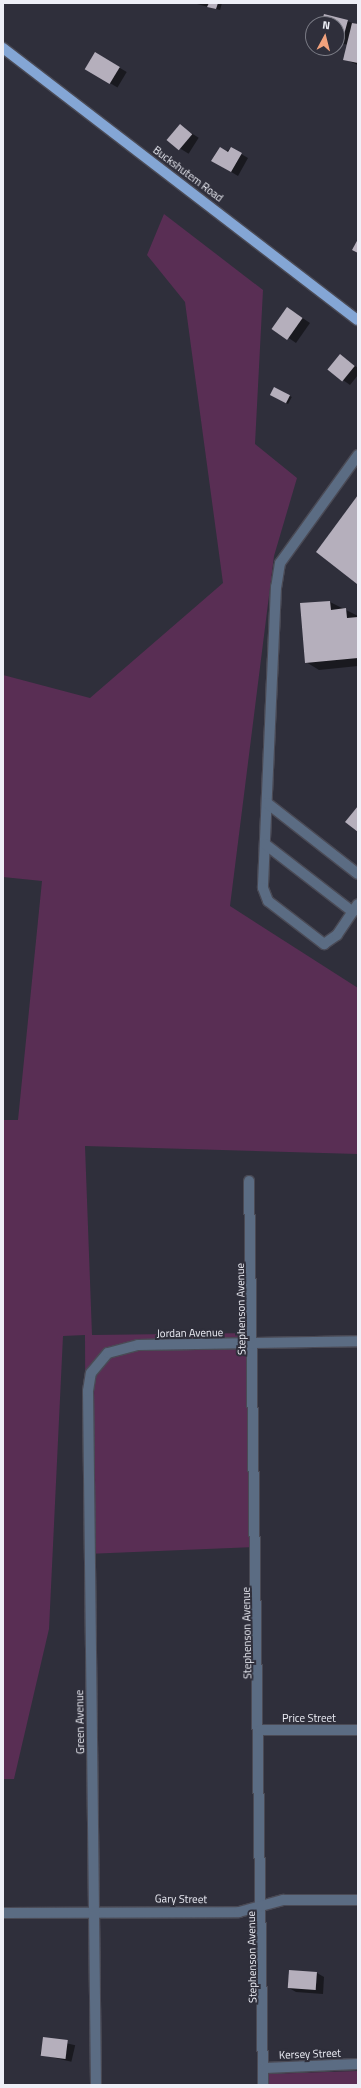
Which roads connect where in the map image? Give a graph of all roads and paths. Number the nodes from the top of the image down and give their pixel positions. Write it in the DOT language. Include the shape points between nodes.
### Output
graph roads {
  1 [pos="3,48"];
  2 [pos="358,320"];
  3 [pos="358,455"];
  4 [pos="266,803"];
  5 [pos="265,844"];
  6 [pos="358,874"];
  7 [pos="355,908"];
  8 [pos="249,1181"];
  9 [pos="358,1340"];
  10 [pos="254,1343"];
  11 [pos="98,1361"];
  12 [pos="260,1730"];
  13 [pos="358,1730"];
  14 [pos="358,1900"];
  15 [pos="263,1905"];
  16 [pos="94,1911"];
  17 [pos="3,1913"];
  18 [pos="358,2064"];
  19 [pos="264,2068"];
  20 [pos="96,2085"];
  21 [pos="264,2085"];
  1 -- 2 [label="main road, Buckshutem Road"];
  3 -- 4 [label="street" via="280,563 276,588"];
  4 -- 5 [label="street"];
  4 -- 6 [label="street"];
  5 -- 7 [label="street"];
  5 -- 7 [label="street" via="263,888 268,902 324,944 337,935"];
  8 -- 10 [label="street, Stephenson Avenue"];
  9 -- 10 [label="street, Jordan Avenue"];
  10 -- 11 [label="street, Jordan Avenue" via="138,1345 116,1349"];
  10 -- 12 [label="street, Stephenson Avenue"];
  11 -- 16 [label="street, Green Avenue" via="88,1391"];
  12 -- 13 [label="street, Price Street"];
  12 -- 15 [label="street, Stephenson Avenue"];
  14 -- 15 [label="street, Gary Street" via="283,1900"];
  15 -- 16 [label="street, Gary Street" via="239,1912"];
  15 -- 19 [label="street, Stephenson Avenue"];
  16 -- 17 [label="street, Gary Street"];
  16 -- 20 [label="street, Green Avenue"];
  18 -- 19 [label="street, Kersey Street"];
  19 -- 21 [label="street, Stephenson Avenue"];
}
